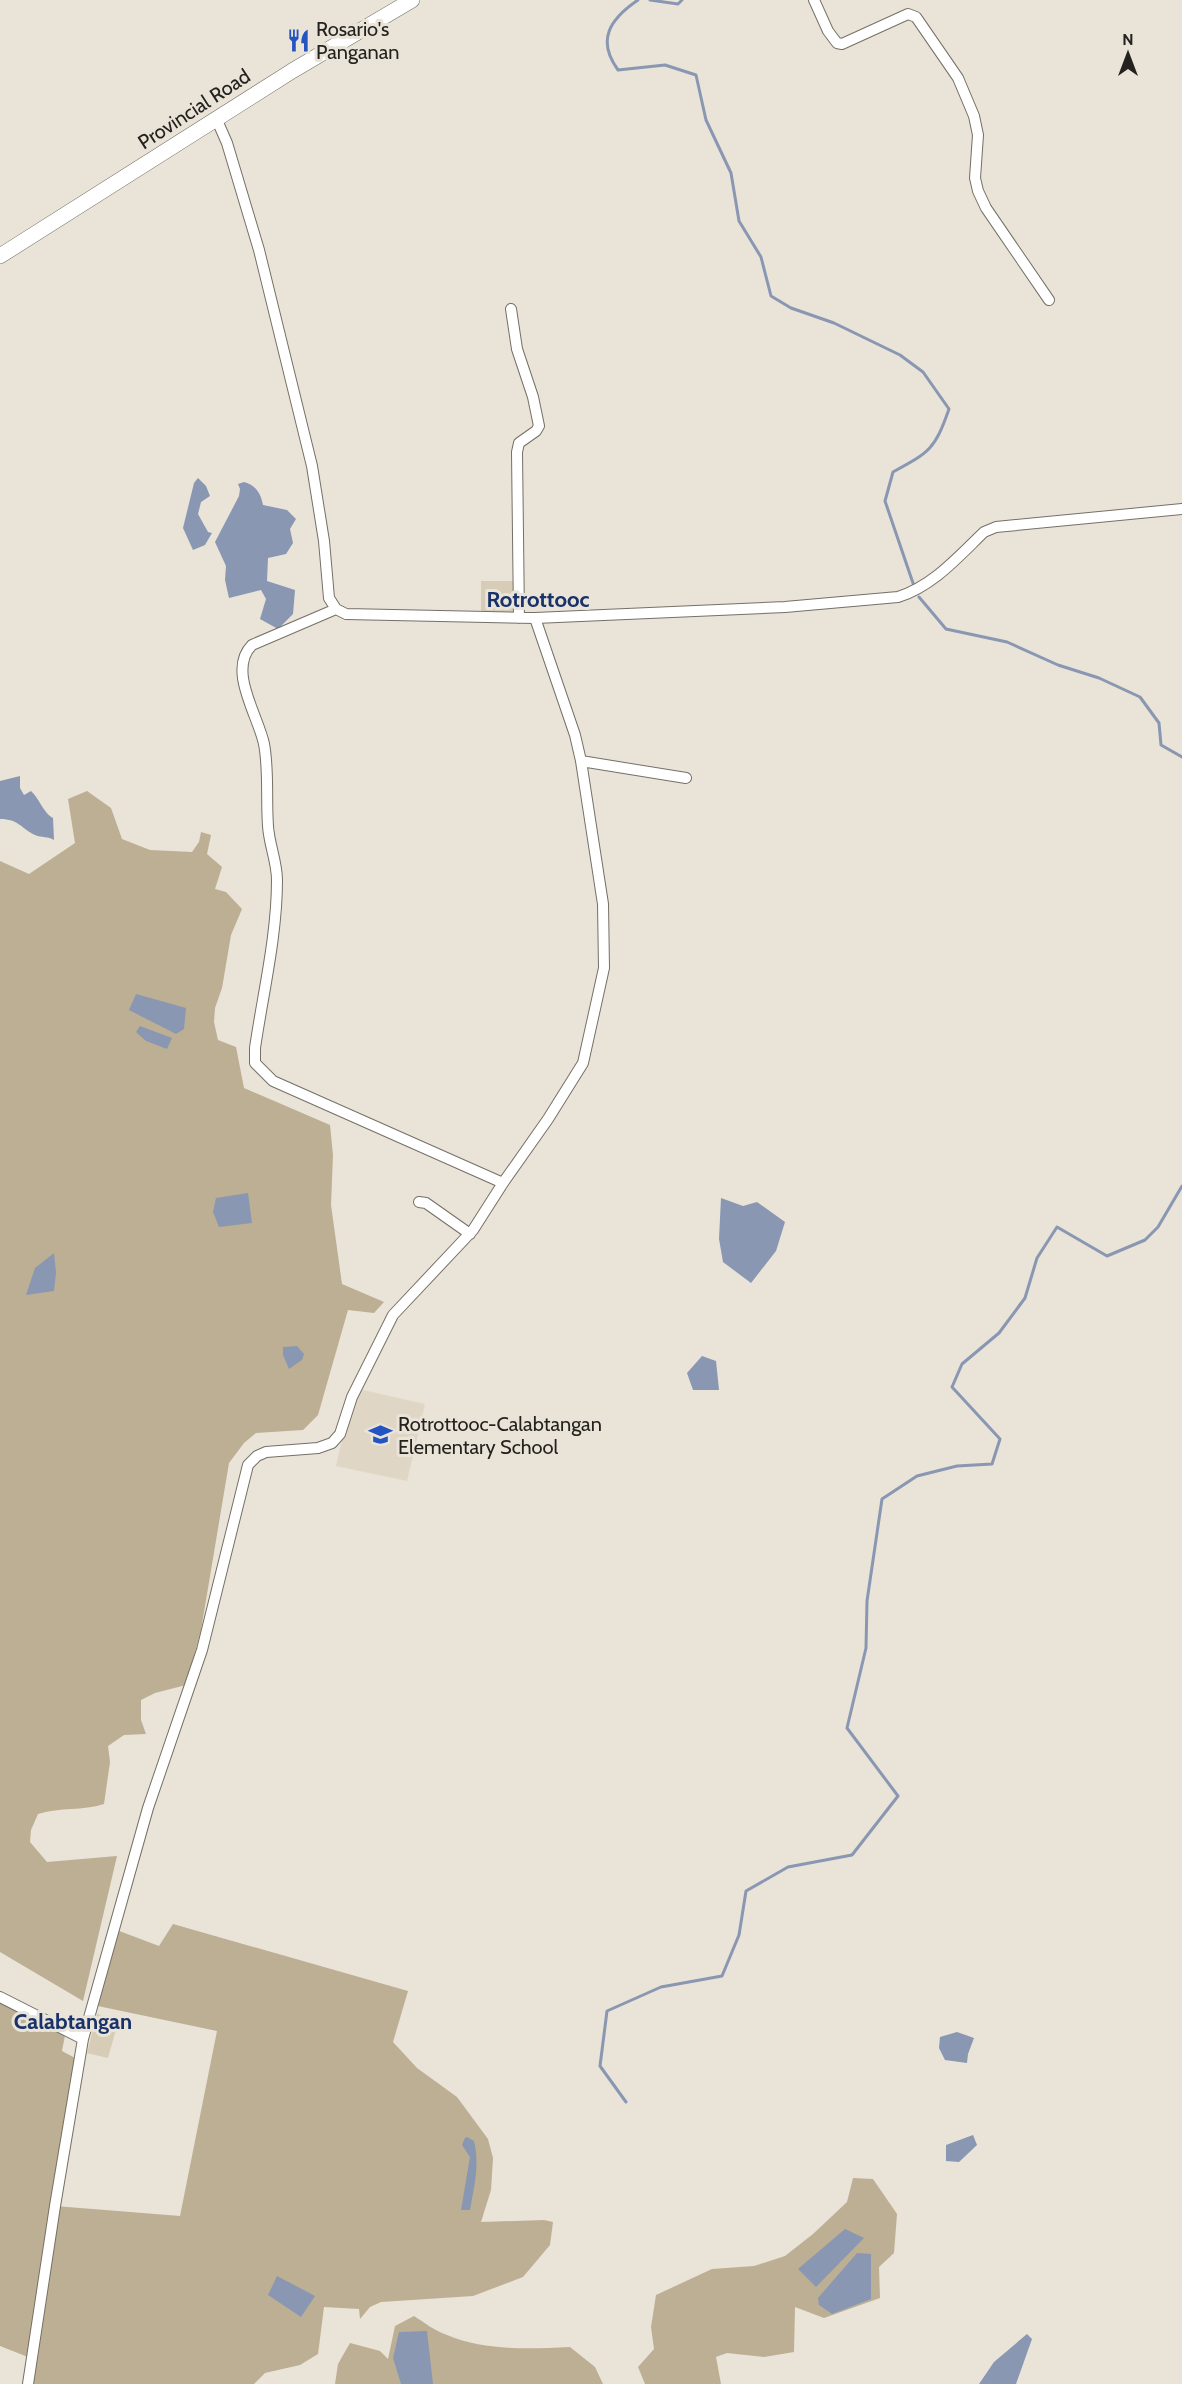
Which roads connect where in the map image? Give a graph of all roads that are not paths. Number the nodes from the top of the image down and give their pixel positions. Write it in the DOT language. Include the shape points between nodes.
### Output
graph roads {
  1 [pos="412,0"];
  2 [pos="814,0"];
  3 [pos="216,118"];
  4 [pos="0,256"];
  5 [pos="1049,300"];
  6 [pos="510,309"];
  7 [pos="1182,509"];
  8 [pos="336,609"];
  9 [pos="519,618"];
  10 [pos="535,618"];
  11 [pos="581,761"];
  12 [pos="686,778"];
  13 [pos="503,1183"];
  14 [pos="419,1202"];
  15 [pos="470,1234"];
  16 [pos="0,1997"];
  17 [pos="83,2038"];
  18 [pos="28,2384"];
  1 -- 3 [label="main road, Provincial Road"];
  2 -- 5 [label="street" via="828,31 842,44 908,14 916,17 958,78 974,116 978,191"];
  3 -- 4 [label="main road, Provincial Road"];
  3 -- 8 [label="street" via="227,143 272,299 312,466 329,598"];
  6 -- 9 [label="street" via="539,426 519,443 517,452"];
  7 -- 10 [label="street" via="996,527 984,532 930,582 898,597 785,607"];
  8 -- 9 [label="street" via="346,614"];
  8 -- 13 [label="street" via="252,645 243,655 245,686 264,741 268,828 277,878 255,1063 273,1081"];
  9 -- 10 [label="street"];
  10 -- 11 [label="street"];
  11 -- 12 [label="street"];
  11 -- 13 [label="street" via="603,904 604,968 582,1063"];
  13 -- 15 [label="street"];
  14 -- 15 [label="street"];
  15 -- 17 [label="street" via="393,1315 352,1397 340,1434 332,1443 318,1448 266,1452 248,1465 202,1650 148,1808"];
  16 -- 17 [label="street"];
  17 -- 18 [label="street"];
}
